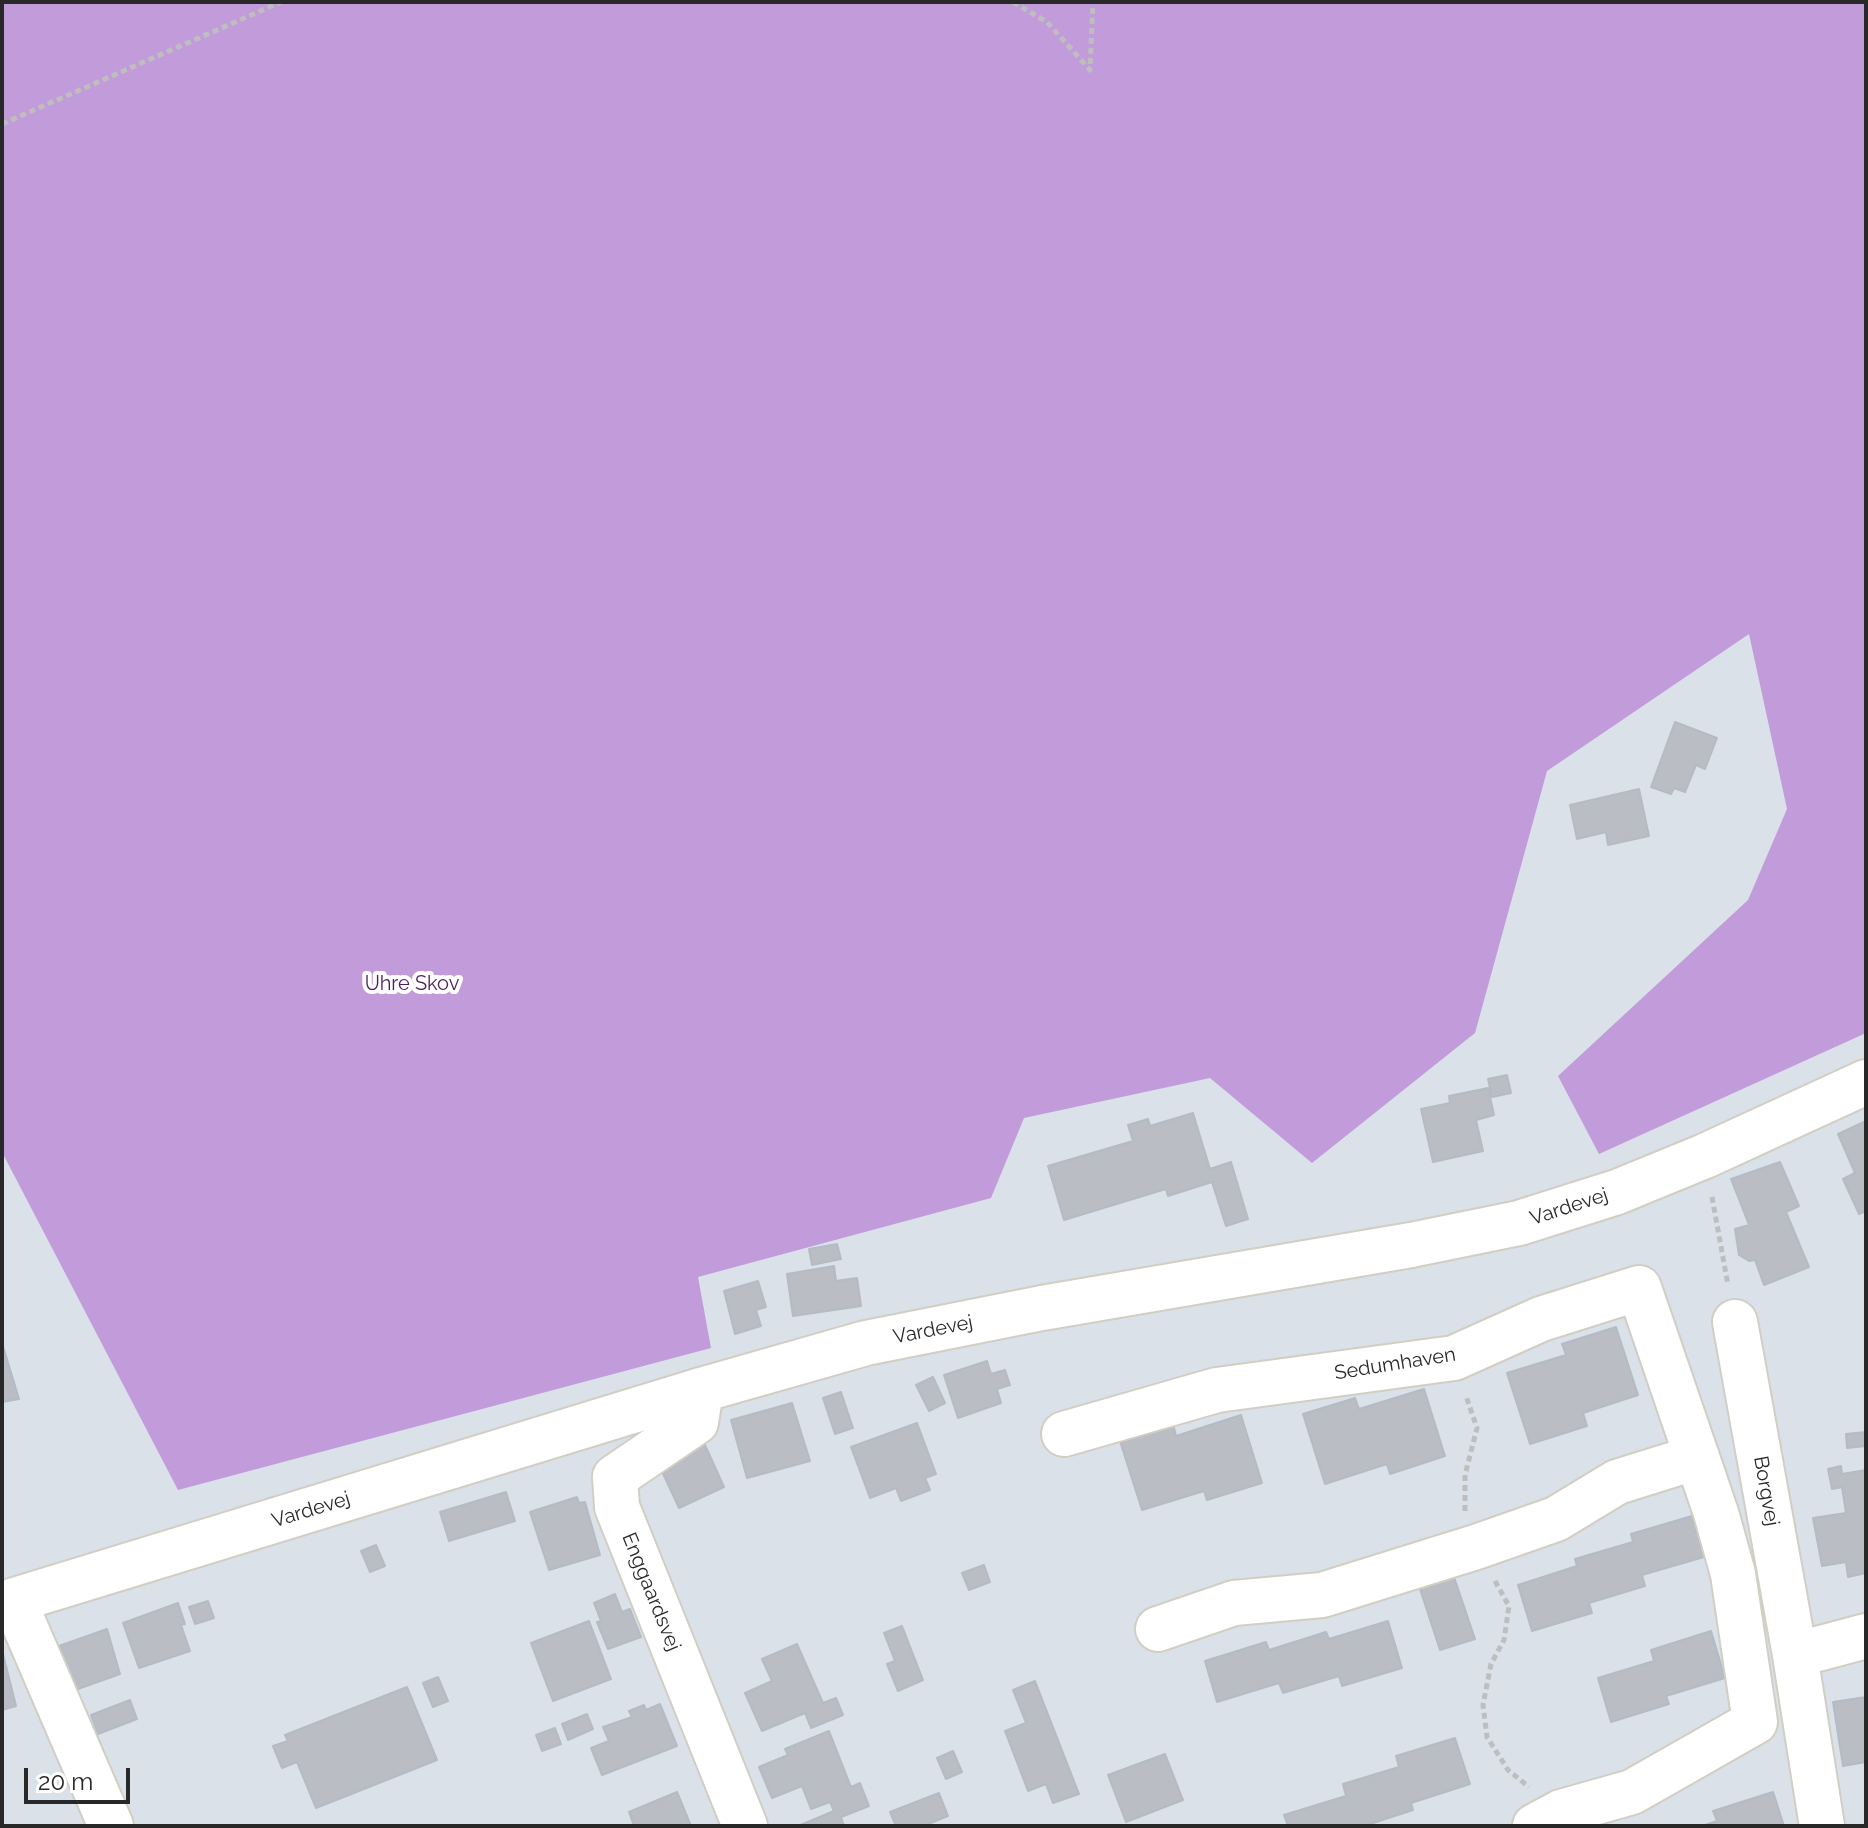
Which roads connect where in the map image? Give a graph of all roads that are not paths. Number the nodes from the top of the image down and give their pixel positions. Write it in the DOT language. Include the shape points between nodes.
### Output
graph roads {
  1 [pos="1866,1082"];
  2 [pos="1735,1322"];
  3 [pos="701,1390"];
  4 [pos="1064,1434"];
  5 [pos="1697,1457"];
  6 [pos="1768,1502"];
  7 [pos="1716,1513"];
  8 [pos="8,1602"];
  9 [pos="1158,1629"];
  10 [pos="1866,1636"];
  11 [pos="1795,1655"];
  12 [pos="1548,1819"];
  13 [pos="111,1826"];
  14 [pos="745,1826"];
  15 [pos="1822,1826"];
  1 -- 3 [label="street, Vardevej" via="1617,1192 1519,1223 866,1343"];
  2 -- 6 [label="street, Borgvej"];
  3 -- 8 [label="street, Vardevej"];
  3 -- 14 [label="street, Enggaardsvej" via="696,1422 615,1477 617,1507"];
  4 -- 5 [label="street, Sedumhaven" via="1217,1390 1454,1358 1541,1319 1639,1288"];
  5 -- 7 [label="street, Sedumhaven"];
  5 -- 9 [label="street" via="1617,1482 1556,1519 1476,1547 1322,1595 1234,1603"];
  6 -- 7 [label="street"];
  6 -- 11 [label="street, Borgvej"];
  7 -- 12 [label="street, Sedumhaven" via="1733,1574 1755,1722 1632,1792"];
  8 -- 13 [label="street"];
  10 -- 11 [label="street"];
  11 -- 15 [label="street, Borgvej"];
}
